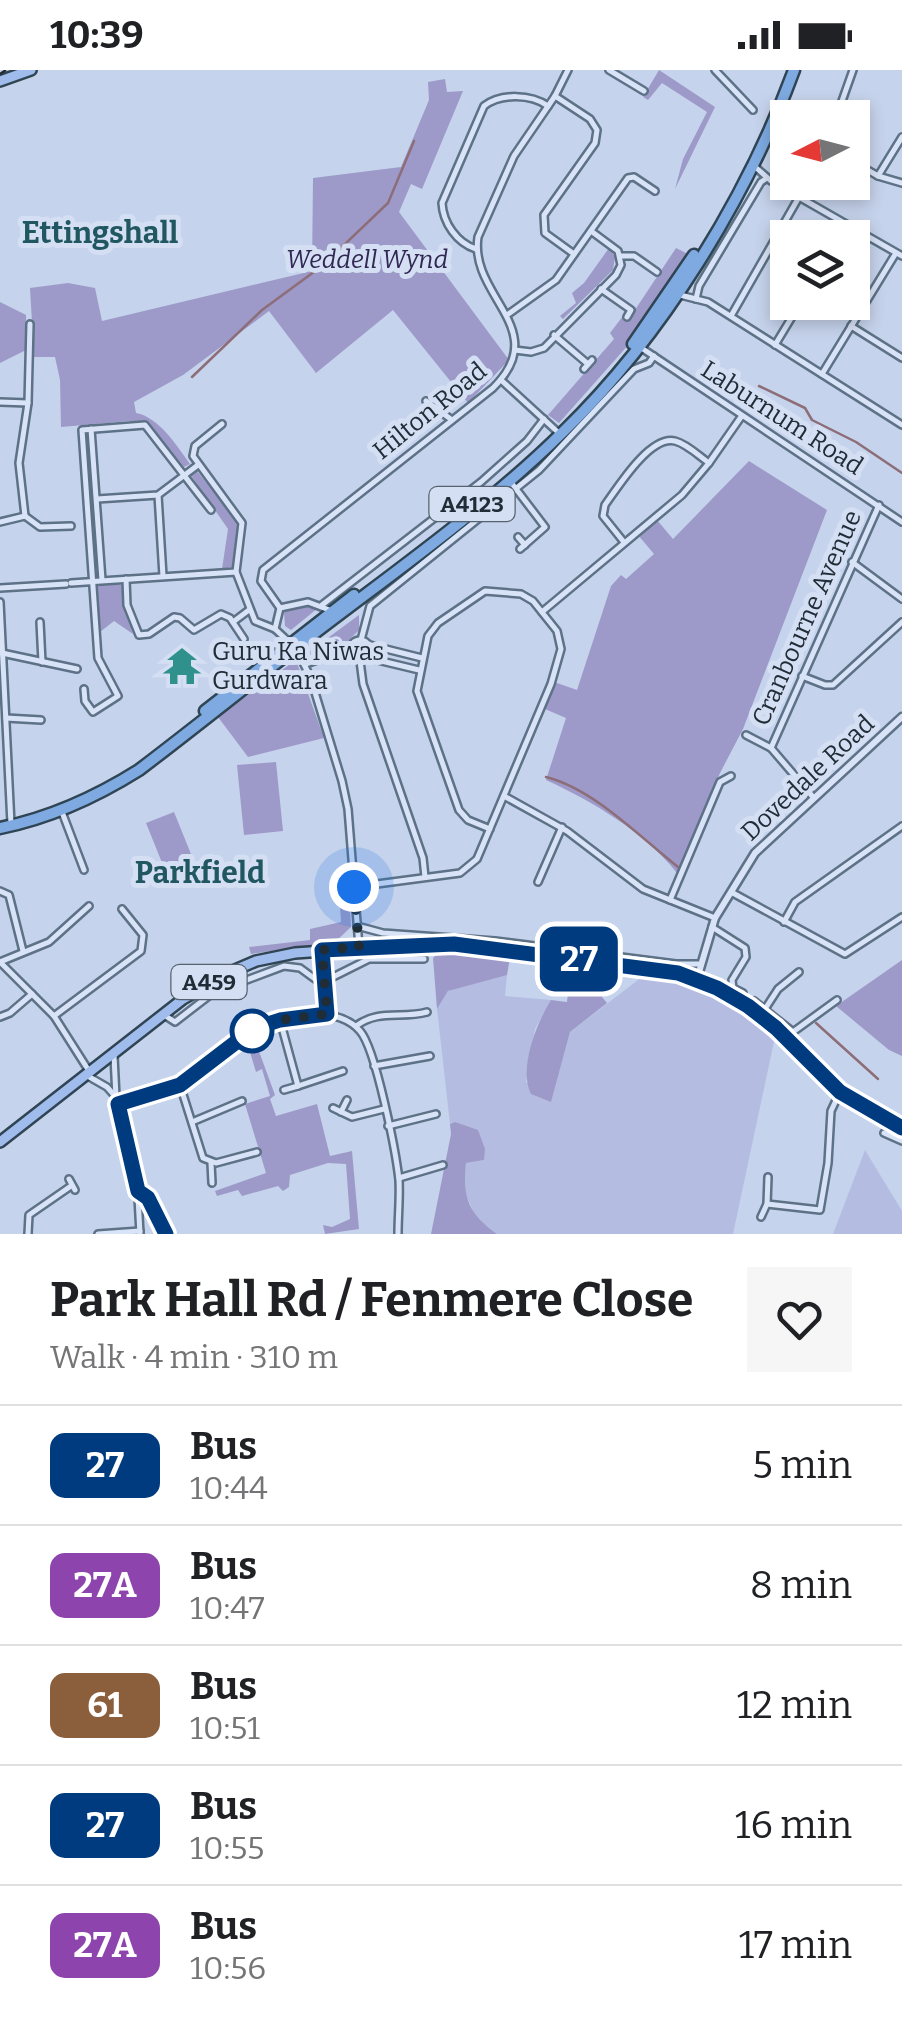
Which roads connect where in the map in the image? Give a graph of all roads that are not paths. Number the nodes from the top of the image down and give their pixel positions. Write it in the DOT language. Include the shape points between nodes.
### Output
graph roads {
  1 [pos="31,70"];
  2 [pos="568,70"];
  3 [pos="609,70"];
  4 [pos="716,70"];
  5 [pos="791,70"];
  6 [pos="853,70"];
  7 [pos="0,81"];
  8 [pos="644,91"];
  9 [pos="555,96"];
  10 [pos="842,100"];
  11 [pos="752,105"];
  12 [pos="548,106"];
  13 [pos="769,123"];
  14 [pos="902,137"];
  15 [pos="752,164"];
  16 [pos="870,171"];
  17 [pos="878,176"];
  18 [pos="767,178"];
  19 [pos="770,180"];
  20 [pos="902,183"];
  21 [pos="655,191"];
  22 [pos="798,200"];
  23 [pos="803,200"];
  24 [pos="839,220"];
  25 [pos="591,231"];
  26 [pos="870,238"];
  27 [pos="476,249"];
  28 [pos="574,254"];
  29 [pos="899,254"];
  30 [pos="620,256"];
  31 [pos="656,272"];
  32 [pos="600,289"];
  33 [pos="674,292"];
  34 [pos="696,299"];
  35 [pos="507,315"];
  36 [pos="627,316"];
  37 [pos="730,317"];
  38 [pos="790,320"];
  39 [pos="30,324"];
  40 [pos="851,326"];
  41 [pos="554,335"];
  42 [pos="637,345"];
  43 [pos="775,345"];
  44 [pos="514,350"];
  45 [pos="654,356"];
  46 [pos="902,358"];
  47 [pos="588,364"];
  48 [pos="822,374"];
  49 [pos="501,380"];
  50 [pos="426,401"];
  51 [pos="0,402"];
  52 [pos="28,403"];
  53 [pos="741,417"];
  54 [pos="544,418"];
  55 [pos="452,420"];
  56 [pos="222,424"];
  57 [pos="902,425"];
  58 [pos="91,429"];
  59 [pos="559,433"];
  60 [pos="709,463"];
  61 [pos="198,465"];
  62 [pos="185,475"];
  63 [pos="513,486"];
  64 [pos="158,495"];
  65 [pos="86,500"];
  66 [pos="96,500"];
  67 [pos="879,505"];
  68 [pos="212,510"];
  69 [pos="25,516"];
  70 [pos="0,522"];
  71 [pos="902,522"];
  72 [pos="71,526"];
  73 [pos="518,537"];
  74 [pos="623,541"];
  75 [pos="852,562"];
  76 [pos="236,572"];
  77 [pos="163,576"];
  78 [pos="126,579"];
  79 [pos="102,580"];
  80 [pos="92,581"];
  81 [pos="0,588"];
  82 [pos="902,599"];
  83 [pos="0,602"];
  84 [pos="280,608"];
  85 [pos="327,608"];
  86 [pos="249,610"];
  87 [pos="542,612"];
  88 [pos="40,622"];
  89 [pos="233,622"];
  90 [pos="902,622"];
  91 [pos="275,629"];
  92 [pos="244,639"];
  93 [pos="364,642"];
  94 [pos="293,646"];
  95 [pos="350,648"];
  96 [pos="1,653"];
  97 [pos="422,658"];
  98 [pos="363,660"];
  99 [pos="42,662"];
  100 [pos="305,664"];
  101 [pos="77,669"];
  102 [pos="419,670"];
  103 [pos="802,676"];
  104 [pos="84,689"];
  105 [pos="2,702"];
  106 [pos="902,717"];
  107 [pos="6,718"];
  108 [pos="41,720"];
  109 [pos="746,735"];
  110 [pos="771,748"];
  111 [pos="732,776"];
  112 [pos="504,796"];
  113 [pos="813,797"];
  114 [pos="61,810"];
  115 [pos="5,823"];
  116 [pos="902,826"];
  117 [pos="562,827"];
  118 [pos="490,829"];
  119 [pos="84,870"];
  120 [pos="425,878"];
  121 [pos="538,882"];
  122 [pos="354,887"];
  123 [pos="1,891"];
  124 [pos="730,892"];
  125 [pos="670,900"];
  126 [pos="88,906"];
  127 [pos="122,909"];
  128 [pos="902,917"];
  129 [pos="716,918"];
  130 [pos="784,922"];
  131 [pos="357,926"];
  132 [pos="712,927"];
  133 [pos="359,947"];
  134 [pos="322,950"];
  135 [pos="23,952"];
  136 [pos="424,959"];
  137 [pos="0,962"];
  138 [pos="700,964"];
  139 [pos="799,972"];
  140 [pos="324,978"];
  141 [pos="696,980"];
  142 [pos="220,990"];
  143 [pos="744,993"];
  144 [pos="32,994"];
  145 [pos="838,1000"];
  146 [pos="427,1012"];
  147 [pos="763,1012"];
  148 [pos="327,1014"];
  149 [pos="54,1016"];
  150 [pos="0,1017"];
  151 [pos="280,1020"];
  152 [pos="356,1026"];
  153 [pos="114,1053"];
  154 [pos="430,1056"];
  155 [pos="374,1066"];
  156 [pos="343,1070"];
  157 [pos="88,1073"];
  158 [pos="180,1085"];
  159 [pos="298,1086"];
  160 [pos="284,1090"];
  161 [pos="840,1092"];
  162 [pos="242,1100"];
  163 [pos="347,1100"];
  164 [pos="117,1101"];
  165 [pos="425,1107"];
  166 [pos="332,1108"];
  167 [pos="384,1109"];
  168 [pos="342,1112"];
  169 [pos="436,1114"];
  170 [pos="427,1117"];
  171 [pos="192,1122"];
  172 [pos="388,1126"];
  173 [pos="902,1128"];
  174 [pos="884,1132"];
  175 [pos="902,1141"];
  176 [pos="0,1142"];
  177 [pos="257,1152"];
  178 [pos="210,1163"];
  179 [pos="443,1166"];
  180 [pos="768,1177"];
  181 [pos="398,1178"];
  182 [pos="212,1183"];
  183 [pos="72,1185"];
  184 [pos="138,1191"];
  185 [pos="767,1204"];
  186 [pos="761,1217"];
  187 [pos="140,1232"];
  188 [pos="28,1234"];
  189 [pos="98,1234"];
  190 [pos="166,1234"];
  191 [pos="398,1234"];
  1 -- 7 [label="main road"];
  2 -- 9 [label="street"];
  3 -- 8 [label="street"];
  4 -- 11 [label="street"];
  5 -- 13 [label="highway, A4123"];
  6 -- 10 [label="street"];
  9 -- 12 [label="street"];
  9 -- 28 [label="street" via="590,119 598,134 544,215 545,233"];
  12 -- 27 [label="street" via="508,167"];
  12 -- 27 [label="street" via="530,96 484,106 442,203 458,239"];
  13 -- 15 [label="highway, A4123"];
  13 -- 33 [label="highway, A4123"];
  14 -- 17 [label="street"];
  15 -- 18 [label="street"];
  15 -- 33 [label="highway, A4123"];
  16 -- 17 [label="street"];
  17 -- 20 [label="street"];
  18 -- 19 [label="street"];
  18 -- 34 [label="street"];
  21 -- 25 [label="street" via="630,176"];
  22 -- 37 [label="street"];
  23 -- 24 [label="street"];
  25 -- 28 [label="street"];
  25 -- 30 [label="street"];
  26 -- 29 [label="street"];
  27 -- 35 [label="street, Hilton Road" via="480,274"];
  28 -- 35 [label="street" via="556,280"];
  29 -- 40 [label="street"];
  30 -- 31 [label="street" via="634,256"];
  30 -- 32 [label="street" via="619,269"];
  32 -- 36 [label="street" via="631,310"];
  32 -- 41 [label="street"];
  33 -- 34 [label="street"];
  33 -- 42 [label="highway, A4123"];
  34 -- 37 [label="street"];
  35 -- 44 [label="street, Hilton Road"];
  37 -- 43 [label="street"];
  38 -- 43 [label="street"];
  39 -- 52 [label="street"];
  40 -- 46 [label="street"];
  40 -- 48 [label="street"];
  41 -- 44 [label="street" via="538,351"];
  41 -- 47 [label="street"];
  42 -- 45 [label="street, Laburnum Road"];
  42 -- 59 [label="highway, A4123"];
  43 -- 48 [label="street"];
  44 -- 49 [label="street, Hilton Road"];
  45 -- 53 [label="street, Laburnum Road"];
  45 -- 63 [label="street"];
  48 -- 57 [label="street"];
  49 -- 54 [label="street"];
  49 -- 55 [label="street, Hilton Road"];
  50 -- 55 [label="street"];
  51 -- 52 [label="street"];
  52 -- 69 [label="street" via="19,464"];
  53 -- 60 [label="street"];
  53 -- 67 [label="street, Laburnum Road"];
  54 -- 59 [label="street"];
  54 -- 85 [label="street" via="481,482"];
  55 -- 84 [label="street, Hilton Road" via="266,568 262,581"];
  56 -- 61 [label="street" via="195,446"];
  58 -- 62 [label="street" via="145,426"];
  58 -- 65 [label="street" via="80,433"];
  58 -- 66 [label="street"];
  59 -- 63 [label="highway, A4123"];
  59 -- 85 [label="highway, A4123"];
  60 -- 74 [label="street" via="682,495"];
  60 -- 74 [label="street" via="678,442 655,445 605,505 604,516"];
  61 -- 62 [label="street"];
  61 -- 76 [label="street" via="242,523"];
  62 -- 64 [label="street"];
  62 -- 68 [label="street"];
  63 -- 73 [label="street" via="545,526 522,547"];
  63 -- 93 [label="street" via="370,606"];
  63 -- 94 [label="highway, A4123"];
  64 -- 66 [label="street"];
  64 -- 77 [label="street"];
  65 -- 66 [label="street"];
  65 -- 80 [label="street"];
  66 -- 79 [label="street"];
  67 -- 71 [label="street, Laburnum Road"];
  67 -- 75 [label="street, Cranbourne Avenue"];
  69 -- 70 [label="street"];
  69 -- 72 [label="street" via="40,527"];
  74 -- 87 [label="street"];
  75 -- 82 [label="street"];
  75 -- 103 [label="street, Cranbourne Avenue"];
  76 -- 77 [label="street"];
  76 -- 86 [label="street"];
  77 -- 78 [label="street"];
  78 -- 79 [label="street"];
  78 -- 89 [label="street" via="138,635 174,617 194,630 218,614"];
  79 -- 80 [label="street"];
  80 -- 81 [label="street"];
  80 -- 104 [label="street" via="92,636 118,696 93,712"];
  83 -- 96 [label="street"];
  84 -- 85 [label="street" via="302,602"];
  84 -- 91 [label="street"];
  85 -- 94 [label="highway, A4123"];
  86 -- 89 [label="street"];
  86 -- 91 [label="street" via="260,625"];
  87 -- 97 [label="street" via="524,595 485,591 432,628"];
  87 -- 112 [label="street" via="559,634 561,650"];
  88 -- 99 [label="street"];
  89 -- 92 [label="street"];
  90 -- 103 [label="street" via="833,685"];
  91 -- 94 [label="street"];
  93 -- 95 [label="street"];
  93 -- 97 [label="street"];
  93 -- 98 [label="street" via="370,652"];
  94 -- 100 [label="street"];
  94 -- 114 [label="highway, A4123" via="138,770"];
  94 -- 115 [label="highway, A4123" via="123,772"];
  95 -- 98 [label="street"];
  95 -- 100 [label="street"];
  96 -- 99 [label="street"];
  96 -- 105 [label="street"];
  97 -- 102 [label="street"];
  98 -- 102 [label="street"];
  98 -- 120 [label="street" via="363,684 424,858"];
  99 -- 101 [label="street"];
  100 -- 122 [label="street" via="342,782"];
  102 -- 118 [label="street" via="418,695 459,810"];
  103 -- 110 [label="street, Cranbourne Avenue"];
  105 -- 107 [label="street"];
  106 -- 113 [label="street, Dovedale Road"];
  107 -- 108 [label="street"];
  107 -- 115 [label="street"];
  109 -- 110 [label="street"];
  110 -- 113 [label="street"];
  111 -- 125 [label="street" via="720,782"];
  112 -- 117 [label="street"];
  112 -- 118 [label="street"];
  113 -- 124 [label="street, Dovedale Road" via="761,845"];
  114 -- 115 [label="highway, A4123"];
  114 -- 119 [label="street"];
  116 -- 130 [label="street" via="795,902"];
  117 -- 121 [label="street"];
  117 -- 125 [label="street" via="636,885"];
  118 -- 120 [label="street" via="468,870"];
  120 -- 122 [label="street"];
  122 -- 131 [label="street"];
  123 -- 135 [label="street" via="9,894"];
  124 -- 129 [label="street, Dovedale Road"];
  124 -- 130 [label="street"];
  125 -- 129 [label="street"];
  126 -- 135 [label="street" via="48,942"];
  127 -- 149 [label="street" via="143,936 140,951"];
  128 -- 130 [label="street" via="845,954"];
  129 -- 132 [label="street, Dovedale Road"];
  131 -- 133 [label="street"];
  131 -- 138 [label="street"];
  132 -- 138 [label="street, Dovedale Road"];
  132 -- 143 [label="street" via="745,948 729,984"];
  133 -- 134 [label="main road, A459"];
  133 -- 141 [label="main road, A459" via="468,946 658,968"];
  134 -- 140 [label="street"];
  134 -- 153 [label="main road, A459" via="268,958 209,982"];
  135 -- 137 [label="street"];
  136 -- 140 [label="street" via="369,959"];
  137 -- 144 [label="street"];
  138 -- 141 [label="street, Dovedale Road"];
  139 -- 147 [label="street"];
  140 -- 142 [label="street" via="284,966"];
  140 -- 148 [label="street"];
  141 -- 147 [label="main road, A459"];
  144 -- 149 [label="street"];
  144 -- 150 [label="street"];
  145 -- 147 [label="street" via="793,1032"];
  146 -- 152 [label="street" via="374,1016"];
  147 -- 161 [label="main road, A459"];
  148 -- 151 [label="street"];
  148 -- 152 [label="street"];
  149 -- 157 [label="street"];
  151 -- 158 [label="street" via="248,1033"];
  151 -- 159 [label="street"];
  152 -- 155 [label="street"];
  153 -- 157 [label="main road, A459"];
  153 -- 164 [label="street"];
  154 -- 155 [label="street"];
  155 -- 167 [label="street"];
  156 -- 159 [label="street"];
  157 -- 164 [label="street"];
  157 -- 176 [label="main road, A459"];
  158 -- 164 [label="street"];
  158 -- 171 [label="street"];
  159 -- 160 [label="street"];
  161 -- 173 [label="main road, A459"];
  161 -- 185 [label="street" via="831,1110 820,1210"];
  162 -- 171 [label="street"];
  163 -- 168 [label="street"];
  164 -- 184 [label="street"];
  165 -- 170 [label="street"];
  166 -- 168 [label="street"];
  167 -- 168 [label="street" via="352,1117"];
  167 -- 172 [label="street"];
  169 -- 170 [label="street"];
  170 -- 172 [label="street"];
  171 -- 178 [label="street" via="200,1154"];
  172 -- 181 [label="street"];
  174 -- 175 [label="street"];
  177 -- 178 [label="street"];
  178 -- 182 [label="street"];
  179 -- 181 [label="street"];
  180 -- 185 [label="street"];
  181 -- 191 [label="street"];
  183 -- 188 [label="street" via="29,1215"];
  184 -- 187 [label="street"];
  184 -- 190 [label="street"];
  185 -- 186 [label="street"];
  187 -- 189 [label="street"];
}
